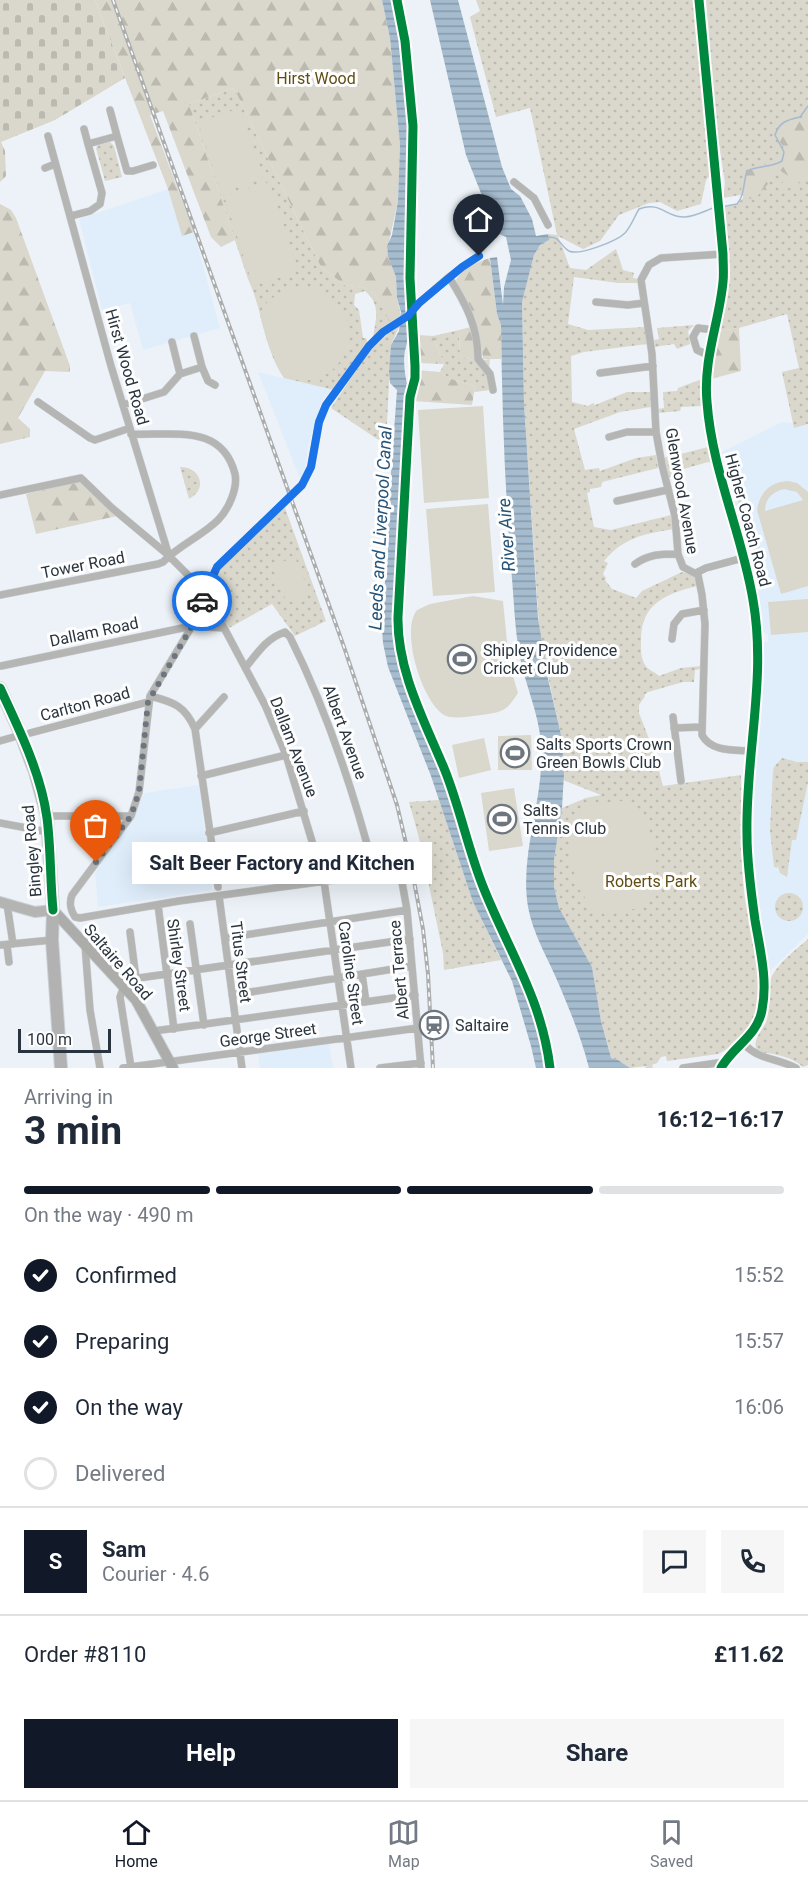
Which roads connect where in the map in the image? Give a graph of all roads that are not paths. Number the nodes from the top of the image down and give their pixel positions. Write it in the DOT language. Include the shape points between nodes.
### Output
graph roads {
  1 [pos="699,0"];
  2 [pos="110,110"];
  3 [pos="84,129"];
  4 [pos="48,136"];
  5 [pos="117,136"];
  6 [pos="88,144"];
  7 [pos="55,164"];
  8 [pos="153,165"];
  9 [pos="45,168"];
  10 [pos="514,182"];
  11 [pos="71,216"];
  12 [pos="548,225"];
  13 [pos="723,254"];
  14 [pos="479,256"];
  15 [pos="449,277"];
  16 [pos="596,302"];
  17 [pos="644,303"];
  18 [pos="714,330"];
  19 [pos="194,336"];
  20 [pos="172,342"];
  21 [pos="708,355"];
  22 [pos="653,366"];
  23 [pos="202,367"];
  24 [pos="180,374"];
  25 [pos="600,374"];
  26 [pos="215,385"];
  27 [pos="493,390"];
  28 [pos="38,402"];
  29 [pos="123,405"];
  30 [pos="131,431"];
  31 [pos="656,432"];
  32 [pos="609,436"];
  33 [pos="667,490"];
  34 [pos="0,495"];
  35 [pos="617,501"];
  36 [pos="678,554"];
  37 [pos="169,556"];
  38 [pos="743,558"];
  39 [pos="635,564"];
  40 [pos="696,573"];
  41 [pos="205,592"];
  42 [pos="0,595"];
  43 [pos="704,610"];
  44 [pos="192,626"];
  45 [pos="224,628"];
  46 [pos="672,639"];
  47 [pos="1,666"];
  48 [pos="246,667"];
  49 [pos="0,688"];
  50 [pos="224,698"];
  51 [pos="149,699"];
  52 [pos="673,717"];
  53 [pos="701,727"];
  54 [pos="674,728"];
  55 [pos="195,729"];
  56 [pos="26,734"];
  57 [pos="0,741"];
  58 [pos="751,752"];
  59 [pos="286,755"];
  60 [pos="201,776"];
  61 [pos="681,782"];
  62 [pos="304,811"];
  63 [pos="47,816"];
  64 [pos="131,816"];
  65 [pos="0,823"];
  66 [pos="48,832"];
  67 [pos="209,833"];
  68 [pos="375,874"];
  69 [pos="324,881"];
  70 [pos="218,887"];
  71 [pos="219,896"];
  72 [pos="3,903"];
  73 [pos="158,905"];
  74 [pos="53,910"];
  75 [pos="407,910"];
  76 [pos="330,922"];
  77 [pos="190,924"];
  78 [pos="130,932"];
  79 [pos="225,938"];
  80 [pos="410,939"];
  81 [pos="52,940"];
  82 [pos="7,945"];
  83 [pos="85,945"];
  84 [pos="334,950"];
  85 [pos="9,962"];
  86 [pos="228,965"];
  87 [pos="412,966"];
  88 [pos="196,969"];
  89 [pos="167,974"];
  90 [pos="362,974"];
  91 [pos="338,977"];
  92 [pos="136,978"];
  93 [pos="121,983"];
  94 [pos="232,995"];
  95 [pos="415,995"];
  96 [pos="366,1002"];
  97 [pos="342,1005"];
  98 [pos="235,1021"];
  99 [pos="204,1025"];
  100 [pos="417,1028"];
  101 [pos="174,1029"];
  102 [pos="154,1031"];
  103 [pos="346,1038"];
  104 [pos="744,1044"];
  105 [pos="239,1052"];
  106 [pos="171,1065"];
  107 [pos="421,1065"];
  108 [pos="723,1065"];
  109 [pos="61,1068"];
  110 [pos="100,1068"];
  111 [pos="127,1068"];
  112 [pos="242,1068"];
  113 [pos="351,1068"];
  114 [pos="380,1068"];
  115 [pos="683,1068"];
  116 [pos="796,1068"];
  1 -- 13 [label="street, Higher Coach Road"];
  2 -- 5 [label="street"];
  3 -- 6 [label="street"];
  4 -- 7 [label="street, Hirst Wood Road"];
  5 -- 6 [label="street"];
  5 -- 8 [label="street" via="127,171"];
  6 -- 11 [label="street" via="102,193 100,204"];
  7 -- 9 [label="street"];
  7 -- 11 [label="street, Hirst Wood Road"];
  10 -- 12 [label="street" via="534,198"];
  11 -- 29 [label="street, Hirst Wood Road"];
  13 -- 17 [label="street, Glenwood Avenue" via="657,259 641,280"];
  13 -- 18 [label="street, Higher Coach Road" via="723,282"];
  14 -- 15 [label="street"];
  15 -- 27 [label="street" via="475,330 478,359 490,374"];
  15 -- 41 [label="street, bridge" via="369,346 326,405 311,467 302,485 217,567"];
  16 -- 17 [label="street"];
  17 -- 22 [label="street, Glenwood Avenue"];
  18 -- 21 [label="street, Higher Coach Road"];
  18 -- 21 [label="street" via="698,328 693,337 697,350"];
  19 -- 23 [label="street"];
  20 -- 24 [label="street"];
  21 -- 38 [label="street, Higher Coach Road" via="709,425"];
  22 -- 25 [label="street"];
  22 -- 31 [label="street, Glenwood Avenue"];
  23 -- 24 [label="street"];
  23 -- 26 [label="street" via="208,381"];
  24 -- 29 [label="street" via="164,392"];
  28 -- 30 [label="street, Tower Road" via="95,440"];
  29 -- 30 [label="street, Hirst Wood Road"];
  30 -- 37 [label="street, Hirst Wood Road"];
  30 -- 37 [label="street, Tower Road" via="198,435 225,450 232,464 236,479 227,509 218,521"];
  31 -- 32 [label="street"];
  31 -- 33 [label="street, Glenwood Avenue"];
  33 -- 35 [label="street"];
  33 -- 36 [label="street, Glenwood Avenue" via="677,526"];
  34 -- 37 [label="street" via="81,478"];
  36 -- 39 [label="street" via="657,554"];
  36 -- 40 [label="street, Glenwood Avenue" via="683,567"];
  37 -- 41 [label="street, Hirst Wood Road"];
  37 -- 42 [label="street, Tower Road" via="158,564"];
  38 -- 40 [label="street"];
  38 -- 58 [label="street, Higher Coach Road" via="758,638"];
  40 -- 43 [label="street, Glenwood Avenue"];
  41 -- 44 [label="street"];
  41 -- 45 [label="street, Dallam Avenue"];
  43 -- 46 [label="street" via="682,614 674,624"];
  43 -- 53 [label="street, Glenwood Avenue"];
  44 -- 45 [label="street"];
  44 -- 47 [label="street, Dallam Road"];
  44 -- 51 [label="street"];
  45 -- 48 [label="street, Dallam Avenue"];
  48 -- 59 [label="street, Dallam Avenue"];
  48 -- 68 [label="street, Albert Avenue" via="273,636 285,632 290,638 327,716"];
  49 -- 56 [label="highway, Bingley Road"];
  50 -- 55 [label="street"];
  51 -- 55 [label="street" via="170,701 186,712"];
  51 -- 56 [label="street, Carlton Road"];
  51 -- 64 [label="street" via="139,792"];
  52 -- 54 [label="street"];
  53 -- 54 [label="street"];
  53 -- 58 [label="street" via="704,739 712,747"];
  54 -- 61 [label="street"];
  55 -- 60 [label="street"];
  56 -- 57 [label="street, Carlton Road"];
  56 -- 63 [label="highway, Bingley Road"];
  58 -- 104 [label="street, Higher Coach Road" via="746,795 747,843 764,994 760,1020"];
  59 -- 60 [label="street"];
  59 -- 62 [label="street, Dallam Avenue"];
  60 -- 67 [label="street"];
  62 -- 67 [label="street"];
  62 -- 69 [label="street, Dallam Avenue"];
  63 -- 64 [label="street"];
  63 -- 66 [label="highway, Bingley Road"];
  64 -- 73 [label="street" via="78,886 70,901 71,911 75,917 86,917"];
  65 -- 66 [label="street"];
  66 -- 74 [label="highway, Bingley Road"];
  67 -- 70 [label="street"];
  68 -- 69 [label="street"];
  68 -- 75 [label="street, Albert Terrace" via="400,871"];
  69 -- 71 [label="street"];
  69 -- 76 [label="street, Caroline Street"];
  71 -- 73 [label="street"];
  71 -- 79 [label="street, Titus Street"];
  72 -- 74 [label="street" via="35,912"];
  72 -- 82 [label="street"];
  73 -- 89 [label="street, Shirley Street"];
  74 -- 81 [label="highway, Bingley Road"];
  74 -- 83 [label="main road, Saltaire Road"];
  75 -- 76 [label="street"];
  75 -- 80 [label="street, Albert Terrace"];
  76 -- 79 [label="street"];
  76 -- 84 [label="street, Caroline Street"];
  77 -- 88 [label="street"];
  78 -- 92 [label="street"];
  79 -- 86 [label="street, Titus Street"];
  80 -- 84 [label="street"];
  80 -- 87 [label="street, Albert Terrace"];
  81 -- 82 [label="street"];
  81 -- 109 [label="highway, Bingley Road"];
  82 -- 85 [label="street"];
  83 -- 93 [label="main road, Saltaire Road"];
  83 -- 110 [label="street"];
  84 -- 86 [label="street"];
  84 -- 91 [label="street, Caroline Street"];
  86 -- 88 [label="street"];
  86 -- 94 [label="street, Titus Street"];
  87 -- 90 [label="street"];
  87 -- 95 [label="street, Albert Terrace"];
  88 -- 89 [label="street"];
  88 -- 99 [label="street"];
  89 -- 92 [label="street"];
  89 -- 101 [label="street, Shirley Street"];
  90 -- 91 [label="street"];
  90 -- 96 [label="street"];
  91 -- 94 [label="street"];
  91 -- 97 [label="street, Caroline Street"];
  92 -- 93 [label="street"];
  93 -- 102 [label="main road, Saltaire Road"];
  93 -- 111 [label="street"];
  94 -- 98 [label="street, Titus Street"];
  95 -- 96 [label="street"];
  95 -- 100 [label="street, Albert Terrace"];
  96 -- 97 [label="street"];
  97 -- 98 [label="street"];
  97 -- 103 [label="street, Caroline Street"];
  98 -- 99 [label="street"];
  98 -- 105 [label="street, Titus Street"];
  99 -- 101 [label="street"];
  100 -- 103 [label="street, George Street"];
  100 -- 107 [label="street, Albert Terrace"];
  101 -- 102 [label="street"];
  102 -- 106 [label="main road, Saltaire Road"];
  103 -- 105 [label="street, George Street"];
  103 -- 113 [label="street, Caroline Street"];
  104 -- 108 [label="street, Higher Coach Road"];
  104 -- 116 [label="street" via="756,1055"];
  105 -- 106 [label="street, George Street"];
  105 -- 112 [label="street, Titus Street"];
  106 -- 111 [label="street, George Street"];
  107 -- 114 [label="street"];
  108 -- 115 [label="street"];
}
